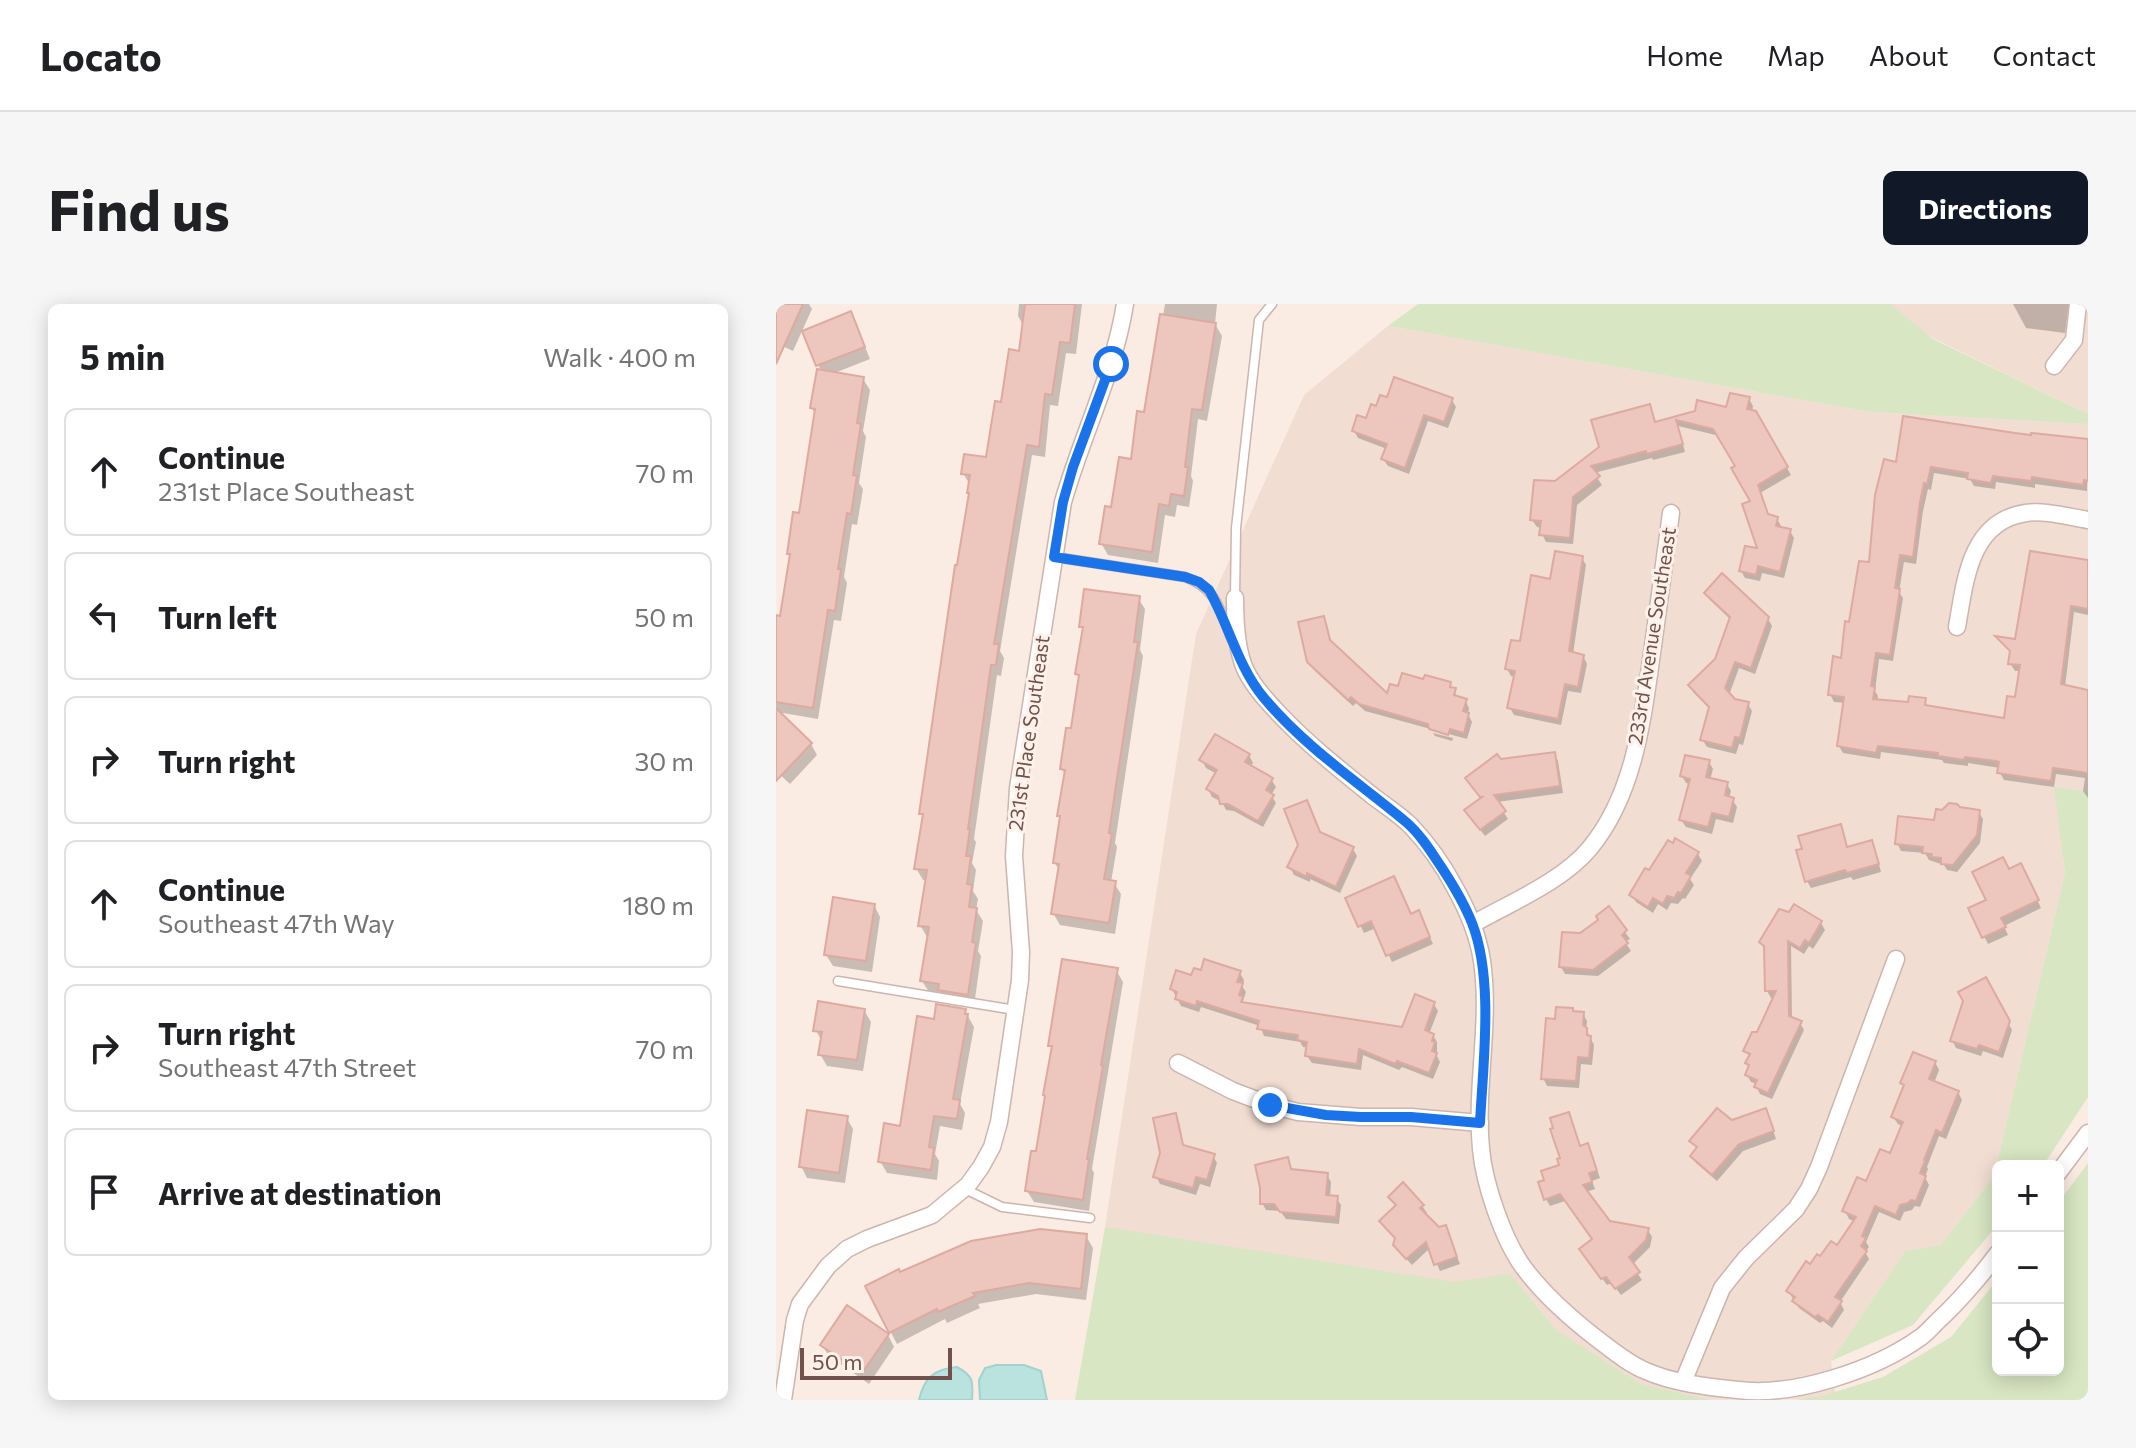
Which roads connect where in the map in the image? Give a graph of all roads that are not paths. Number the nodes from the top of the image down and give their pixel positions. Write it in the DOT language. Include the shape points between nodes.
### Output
graph roads {
  1 [pos="1125,304"];
  2 [pos="1272,304"];
  3 [pos="2078,304"];
  4 [pos="2054,366"];
  5 [pos="1671,513"];
  6 [pos="2088,520"];
  7 [pos="1054,557"];
  8 [pos="1235,598"];
  9 [pos="1957,627"];
  10 [pos="1244,668"];
  11 [pos="1473,924"];
  12 [pos="1896,959"];
  13 [pos="838,981"];
  14 [pos="1016,1011"];
  15 [pos="1178,1063"];
  16 [pos="1480,1123"];
  17 [pos="2088,1133"];
  18 [pos="2064,1165"];
  19 [pos="964,1189"];
  20 [pos="1090,1218"];
  21 [pos="1992,1261"];
  22 [pos="1683,1382"];
  23 [pos="783,1400"];
  1 -- 7 [label="street, 231st Place Southeast" via="1111,364 1063,502"];
  2 -- 8 [label="lane" via="1259,320 1236,528"];
  3 -- 4 [label="street" via="2074,340"];
  5 -- 11 [label="street, 233rd Avenue Southeast" via="1644,711 1626,784 1612,815 1574,865"];
  6 -- 9 [label="street" via="2025,513 1989,531 1973,555"];
  7 -- 10 [label="lane" via="1199,582 1215,601"];
  7 -- 14 [label="street, 231st Place Southeast" via="1018,788 1014,856 1021,952"];
  8 -- 10 [label="street"];
  10 -- 11 [label="street" via="1295,730 1409,825 1453,883"];
  11 -- 16 [label="street" via="1484,994"];
  12 -- 22 [label="street" via="1809,1189 1722,1288"];
  13 -- 14 [label="lane"];
  14 -- 19 [label="street, 231st Place Southeast" via="992,1147"];
  15 -- 16 [label="street" via="1233,1091 1298,1112"];
  16 -- 22 [label="street" via="1488,1185 1522,1266 1553,1302 1621,1358"];
  17 -- 18 [label="street"];
  19 -- 20 [label="lane" via="1002,1207"];
  19 -- 23 [label="street, 231st Place Southeast" via="932,1215 867,1239 828,1266 800,1304"];
  21 -- 22 [label="street" via="1922,1336 1870,1365 1787,1389 1753,1392"];
}
